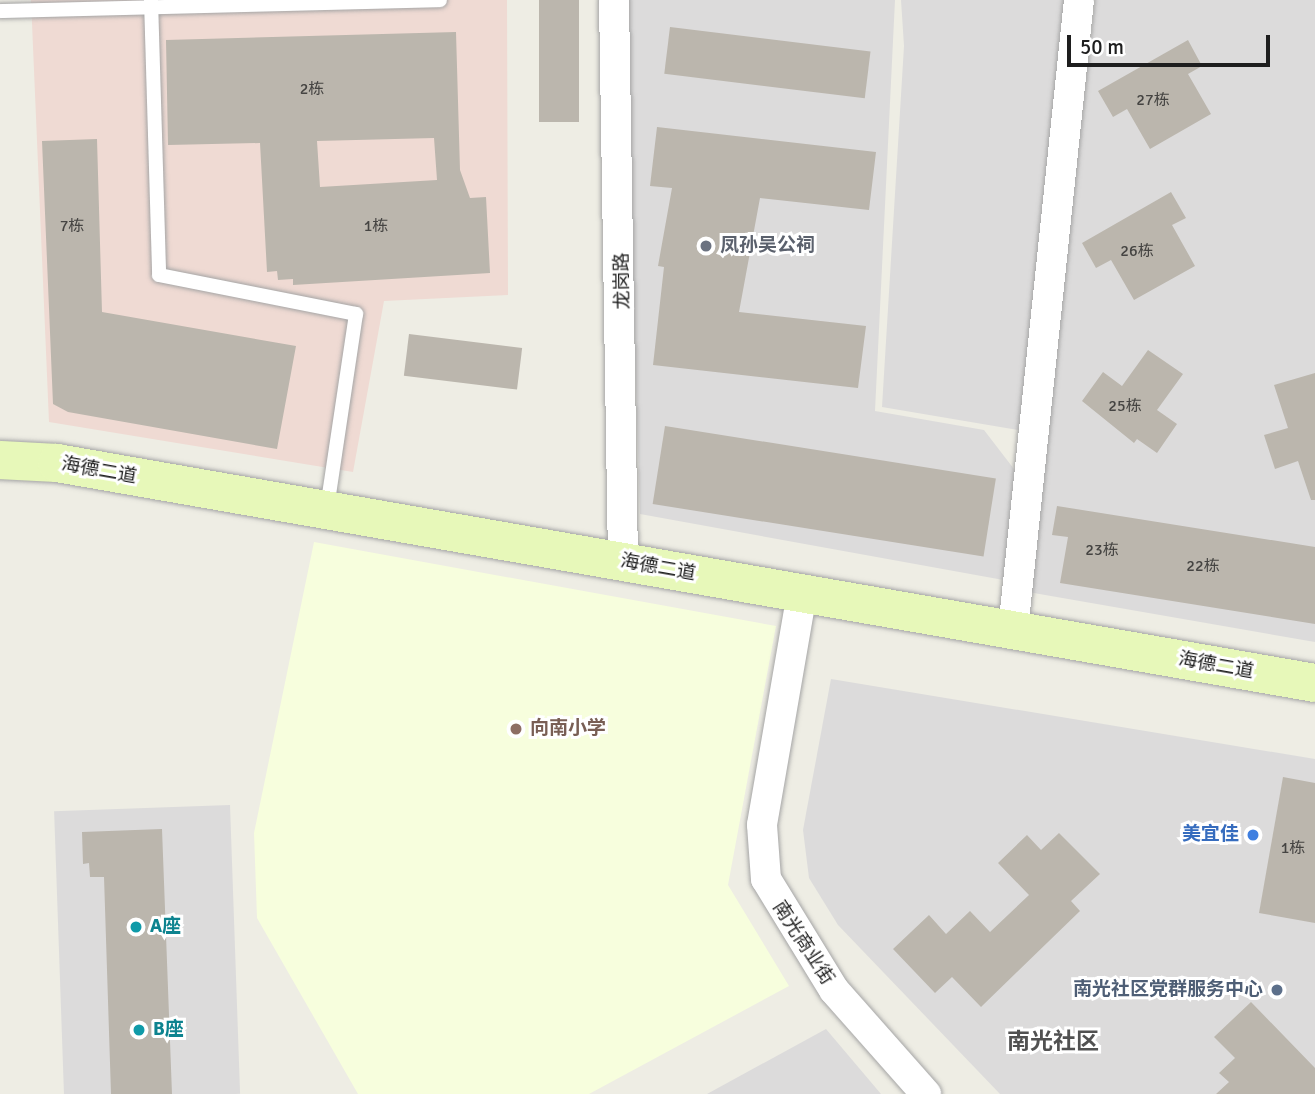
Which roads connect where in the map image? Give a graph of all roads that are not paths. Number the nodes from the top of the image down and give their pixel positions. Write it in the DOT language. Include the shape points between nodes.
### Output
graph roads {
  1 [pos="440,0"];
  2 [pos="614,0"];
  3 [pos="1079,0"];
  4 [pos="151,4"];
  5 [pos="0,11"];
  6 [pos="0,460"];
  7 [pos="327,510"];
  8 [pos="623,562"];
  9 [pos="802,593"];
  10 [pos="1013,630"];
  11 [pos="1315,683"];
  12 [pos="926,1094"];
  1 -- 4 [label="lane"];
  2 -- 8 [label="street, 龙岗路"];
  3 -- 10 [label="street"];
  4 -- 5 [label="lane"];
  4 -- 7 [label="lane" via="159,275 356,314"];
  6 -- 7 [label="street, 海德二道" via="57,463"];
  7 -- 8 [label="street, 海德二道"];
  8 -- 9 [label="street, 海德二道"];
  9 -- 10 [label="street, 海德二道"];
  9 -- 12 [label="street, 南光商业街" via="762,825 766,878 834,990"];
  10 -- 11 [label="street, 海德二道"];
}
